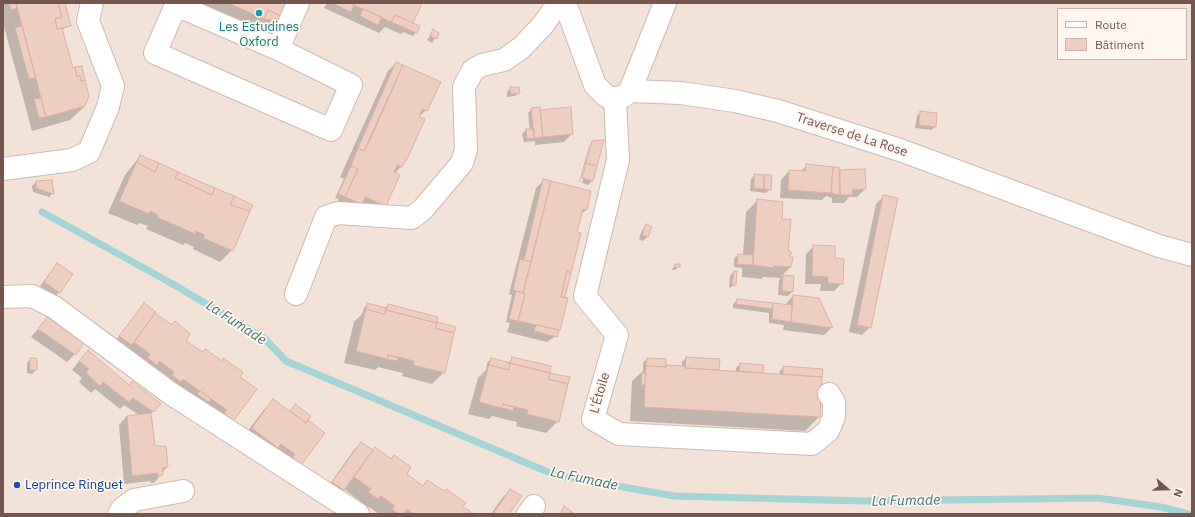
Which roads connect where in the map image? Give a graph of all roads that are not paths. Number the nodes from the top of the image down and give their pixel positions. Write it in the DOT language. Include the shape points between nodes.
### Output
graph roads {
  1 [pos="92,3"];
  2 [pos="298,3"];
  3 [pos="559,3"];
  4 [pos="665,3"];
  5 [pos="278,49"];
  6 [pos="623,95"];
  7 [pos="3,168"];
  8 [pos="1192,255"];
  9 [pos="296,294"];
  10 [pos="3,297"];
  11 [pos="829,394"];
  12 [pos="183,492"];
  13 [pos="119,514"];
  14 [pos="358,514"];
  1 -- 7 [label="street" via="88,21 113,86 108,107 89,152 72,160"];
  2 -- 5 [label="street"];
  3 -- 6 [label="street" via="568,11 595,85 606,96"];
  3 -- 9 [label="street" via="521,48 504,60 482,64 473,70 464,87 466,150 462,164 423,209 412,218 338,213 326,217"];
  4 -- 6 [label="street"];
  5 -- 5 [label="street" via="176,5 155,53 331,130 351,84"];
  6 -- 8 [label="street, Traverse de La Rose" via="681,93 778,111 900,150 1159,246"];
  6 -- 11 [label="street, L'Étoile" via="618,160 585,296 617,335 593,419 619,434 812,444 828,431 834,417 834,402"];
  10 -- 14 [label="street" via="32,296 54,307 170,393"];
  12 -- 13 [label="street" via="134,500"];
}
